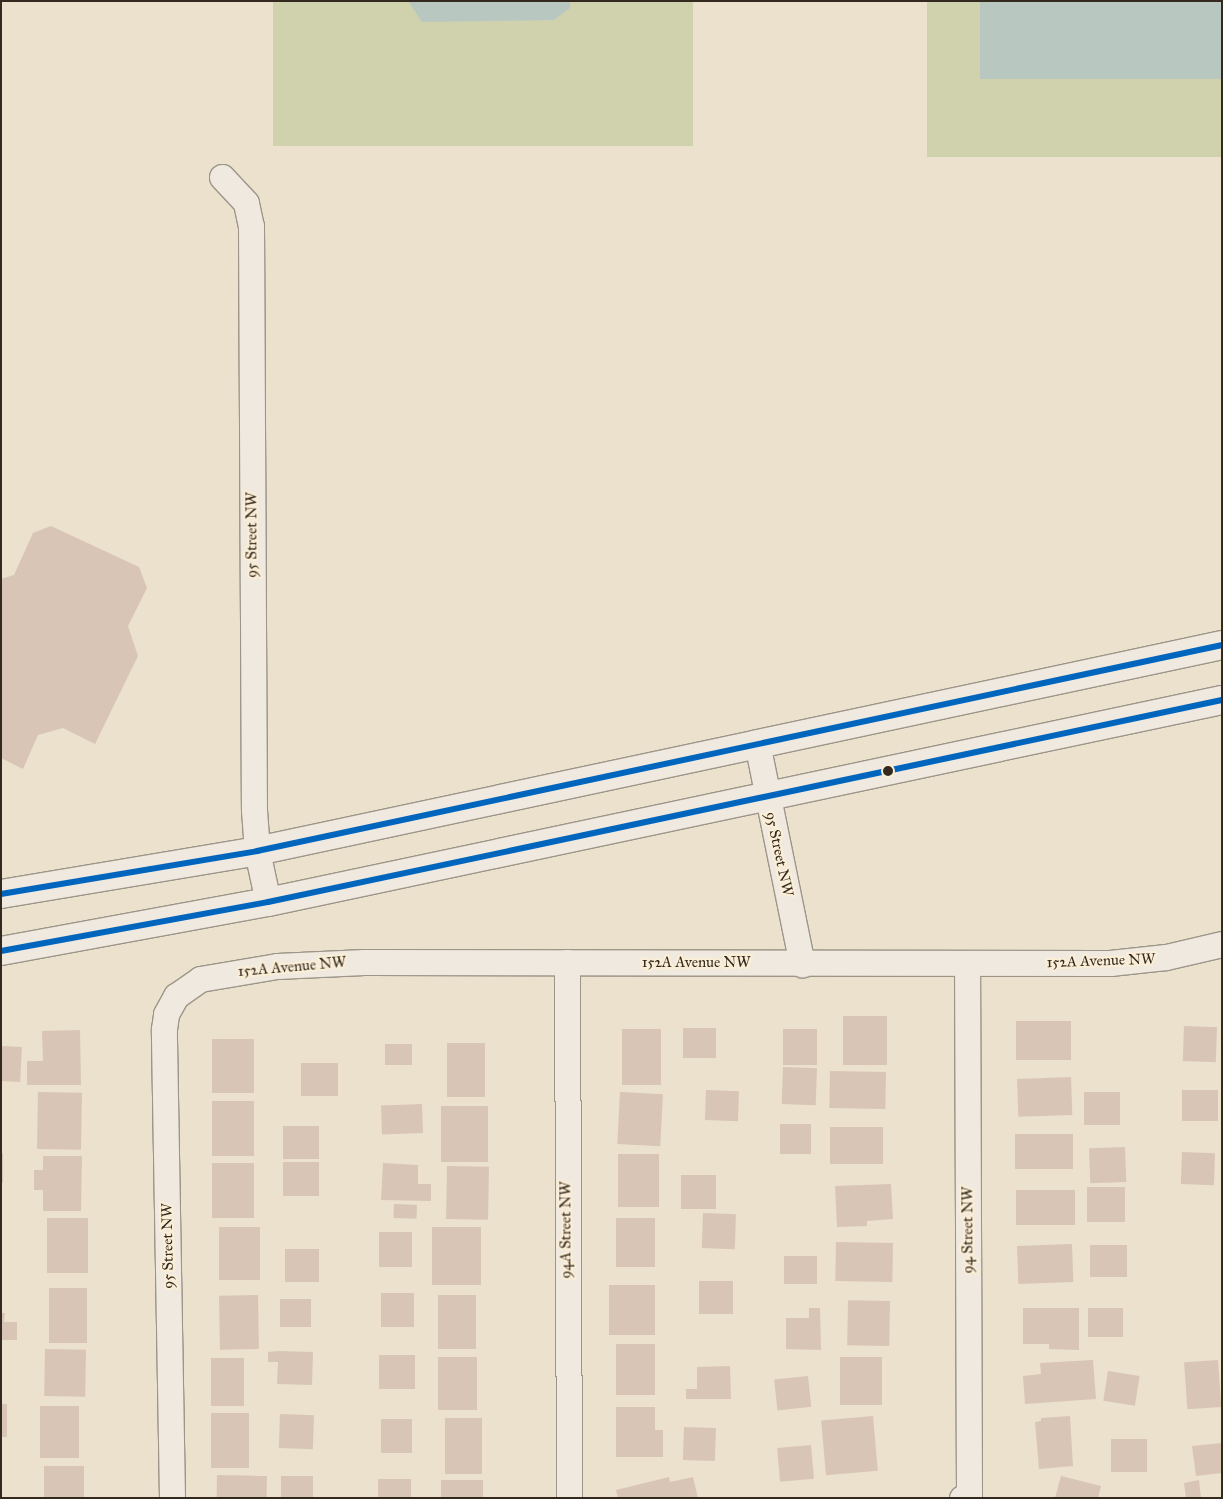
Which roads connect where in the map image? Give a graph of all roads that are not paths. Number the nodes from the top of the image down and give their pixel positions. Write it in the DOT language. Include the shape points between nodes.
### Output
graph roads {
  1 [pos="222,177"];
  2 [pos="1222,645"];
  3 [pos="1222,700"];
  4 [pos="757,743"];
  5 [pos="768,797"];
  6 [pos="257,851"];
  7 [pos="1,894"];
  8 [pos="268,902"];
  9 [pos="1222,944"];
  10 [pos="1,951"];
  11 [pos="567,962"];
  12 [pos="968,963"];
  13 [pos="802,964"];
  14 [pos="176,996"];
  15 [pos="965,1497"];
  16 [pos="172,1498"];
  17 [pos="569,1498"];
  1 -- 6 [label="street, 95 Street NW" via="246,203 251,226"];
  2 -- 4 [label="main road"];
  3 -- 5 [label="main road"];
  4 -- 5 [label="street, 95 Street NW"];
  4 -- 6 [label="main road"];
  5 -- 8 [label="main road"];
  5 -- 13 [label="street, 95 Street NW"];
  6 -- 7 [label="main road"];
  6 -- 8 [label="street, 95 Street NW"];
  8 -- 10 [label="main road"];
  9 -- 12 [label="street, 152A Avenue NW" via="1137,962"];
  11 -- 13 [label="street, 152A Avenue NW"];
  11 -- 14 [label="street, 152A Avenue NW" via="364,962 277,966 200,979"];
  11 -- 17 [label="street, 94A Street NW"];
  12 -- 13 [label="street, 152A Avenue NW"];
  12 -- 15 [label="street, 94 Street NW"];
  14 -- 16 [label="street, 95 Street NW" via="166,1014 164,1029"];
}
